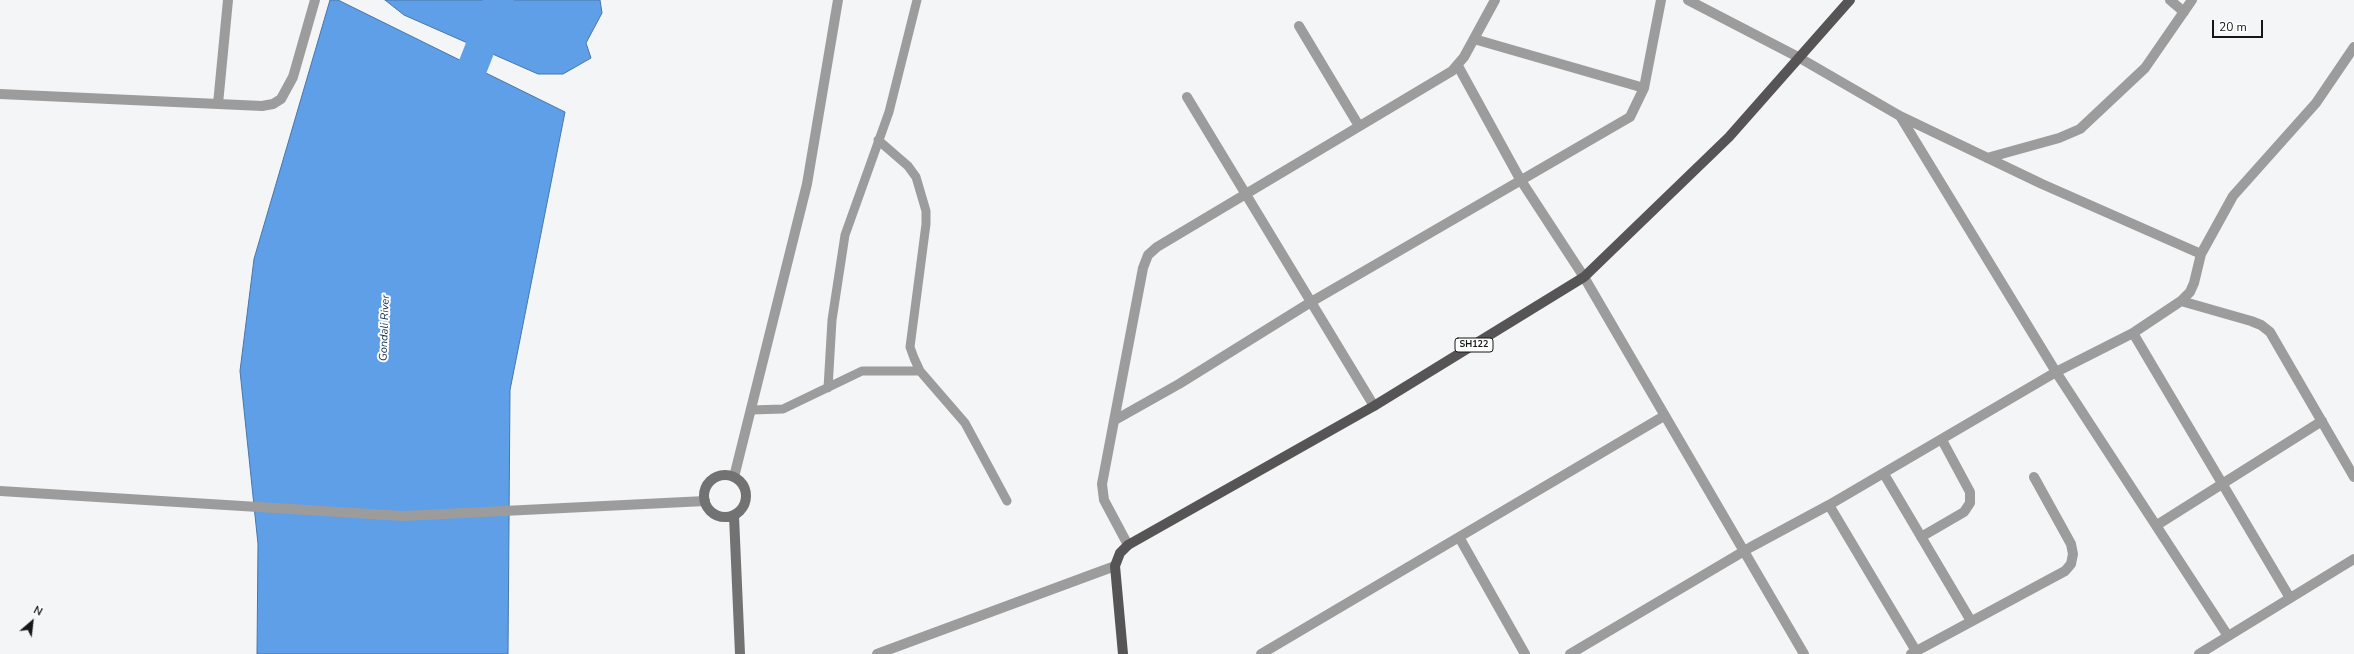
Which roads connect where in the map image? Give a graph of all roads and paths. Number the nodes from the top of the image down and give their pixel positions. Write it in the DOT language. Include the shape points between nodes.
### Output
graph roads {
  1 [pos="228,0"];
  2 [pos="315,0"];
  3 [pos="838,0"];
  4 [pos="917,0"];
  5 [pos="1495,0"];
  6 [pos="1661,0"];
  7 [pos="1688,0"];
  8 [pos="1850,0"];
  9 [pos="2170,0"];
  10 [pos="2192,0"];
  11 [pos="2184,12"];
  12 [pos="1299,26"];
  13 [pos="1474,39"];
  14 [pos="2354,47"];
  15 [pos="1798,57"];
  16 [pos="1458,66"];
  17 [pos="1644,88"];
  18 [pos="0,94"];
  19 [pos="1187,97"];
  20 [pos="218,104"];
  21 [pos="1900,116"];
  22 [pos="1359,126"];
  23 [pos="878,140"];
  24 [pos="1987,158"];
  25 [pos="1520,179"];
  26 [pos="1246,194"];
  27 [pos="2201,254"];
  28 [pos="1584,277"];
  29 [pos="2181,301"];
  30 [pos="1311,302"];
  31 [pos="2133,333"];
  32 [pos="920,371"];
  33 [pos="2056,372"];
  34 [pos="828,388"];
  35 [pos="1374,406"];
  36 [pos="751,410"];
  37 [pos="1664,416"];
  38 [pos="1115,420"];
  39 [pos="2322,421"];
  40 [pos="1942,440"];
  41 [pos="1884,474"];
  42 [pos="734,477"];
  43 [pos="2034,477"];
  44 [pos="2354,477"];
  45 [pos="2223,483"];
  46 [pos="0,491"];
  47 [pos="705,501"];
  48 [pos="1007,501"];
  49 [pos="1830,505"];
  50 [pos="734,516"];
  51 [pos="2158,525"];
  52 [pos="1459,537"];
  53 [pos="1921,537"];
  54 [pos="1128,545"];
  55 [pos="1743,552"];
  56 [pos="2354,559"];
  57 [pos="1115,566"];
  58 [pos="2290,598"];
  59 [pos="1971,621"];
  60 [pos="2228,636"];
  61 [pos="1914,653"];
  62 [pos="740,654"];
  63 [pos="877,654"];
  64 [pos="1123,654"];
  65 [pos="1261,654"];
  66 [pos="1525,654"];
  67 [pos="1570,654"];
  68 [pos="1804,654"];
  69 [pos="2199,654"];
  1 -- 20 [label="street"];
  2 -- 20 [label="street" via="293,76 281,98 273,104 262,106"];
  3 -- 36 [label="street" via="807,184"];
  4 -- 23 [label="lane" via="889,112"];
  5 -- 13 [label="street"];
  6 -- 17 [label="street"];
  7 -- 15 [label="street"];
  8 -- 15 [label="main road, SH122"];
  9 -- 11 [label="street"];
  10 -- 11 [label="street"];
  11 -- 24 [label="street" via="2146,68 2080,129 2059,138"];
  12 -- 22 [label="street"];
  13 -- 16 [label="street"];
  13 -- 17 [label="street"];
  14 -- 27 [label="street" via="2316,103 2233,196"];
  15 -- 21 [label="street"];
  15 -- 28 [label="main road, SH122" via="1729,137"];
  16 -- 22 [label="street"];
  16 -- 25 [label="street"];
  17 -- 25 [label="street" via="1630,117"];
  18 -- 20 [label="street"];
  19 -- 26 [label="street"];
  21 -- 24 [label="street"];
  21 -- 33 [label="street"];
  22 -- 26 [label="street"];
  23 -- 32 [label="lane" via="908,166 916,177 926,211 910,347"];
  23 -- 34 [label="lane" via="845,235 832,320"];
  24 -- 27 [label="street"];
  25 -- 28 [label="street"];
  25 -- 30 [label="street"];
  26 -- 30 [label="street"];
  26 -- 38 [label="street" via="1157,247 1148,255 1143,268"];
  27 -- 29 [label="street" via="2194,283 2190,292"];
  28 -- 35 [label="main road, SH122"];
  28 -- 37 [label="street"];
  29 -- 31 [label="street"];
  29 -- 39 [label="street" via="2261,325 2270,332"];
  30 -- 35 [label="street"];
  30 -- 38 [label="street" via="1179,384"];
  31 -- 33 [label="street"];
  31 -- 45 [label="street"];
  32 -- 34 [label="lane" via="862,371"];
  32 -- 48 [label="lane" via="964,423"];
  33 -- 40 [label="street"];
  33 -- 51 [label="street"];
  34 -- 36 [label="lane" via="783,409"];
  35 -- 54 [label="main road, SH122"];
  36 -- 42 [label="street"];
  37 -- 52 [label="street"];
  37 -- 55 [label="street"];
  38 -- 54 [label="street" via="1102,484 1104,500"];
  39 -- 44 [label="street"];
  39 -- 45 [label="street"];
  40 -- 41 [label="street"];
  40 -- 53 [label="street" via="1970,492 1970,503 1964,512"];
  41 -- 49 [label="street"];
  41 -- 53 [label="street"];
  42 -- 47 [label="main road" via="721,475 710,482 706,487"];
  42 -- 50 [label="main road" via="744,486 747,499"];
  43 -- 59 [label="street" via="2071,544 2071,564 2065,571"];
  45 -- 51 [label="street"];
  45 -- 58 [label="street"];
  46 -- 47 [label="street" via="403,516"];
  47 -- 50 [label="main road" via="712,513 726,517"];
  49 -- 55 [label="street"];
  49 -- 61 [label="street"];
  50 -- 62 [label="main road"];
  51 -- 60 [label="street"];
  52 -- 65 [label="street"];
  52 -- 66 [label="street"];
  53 -- 59 [label="street"];
  54 -- 57 [label="main road, SH122" via="1120,553"];
  55 -- 67 [label="street"];
  55 -- 68 [label="street"];
  56 -- 58 [label="street"];
  57 -- 63 [label="street"];
  57 -- 64 [label="main road"];
  58 -- 60 [label="street"];
  59 -- 61 [label="street"];
  60 -- 69 [label="street"];
}
